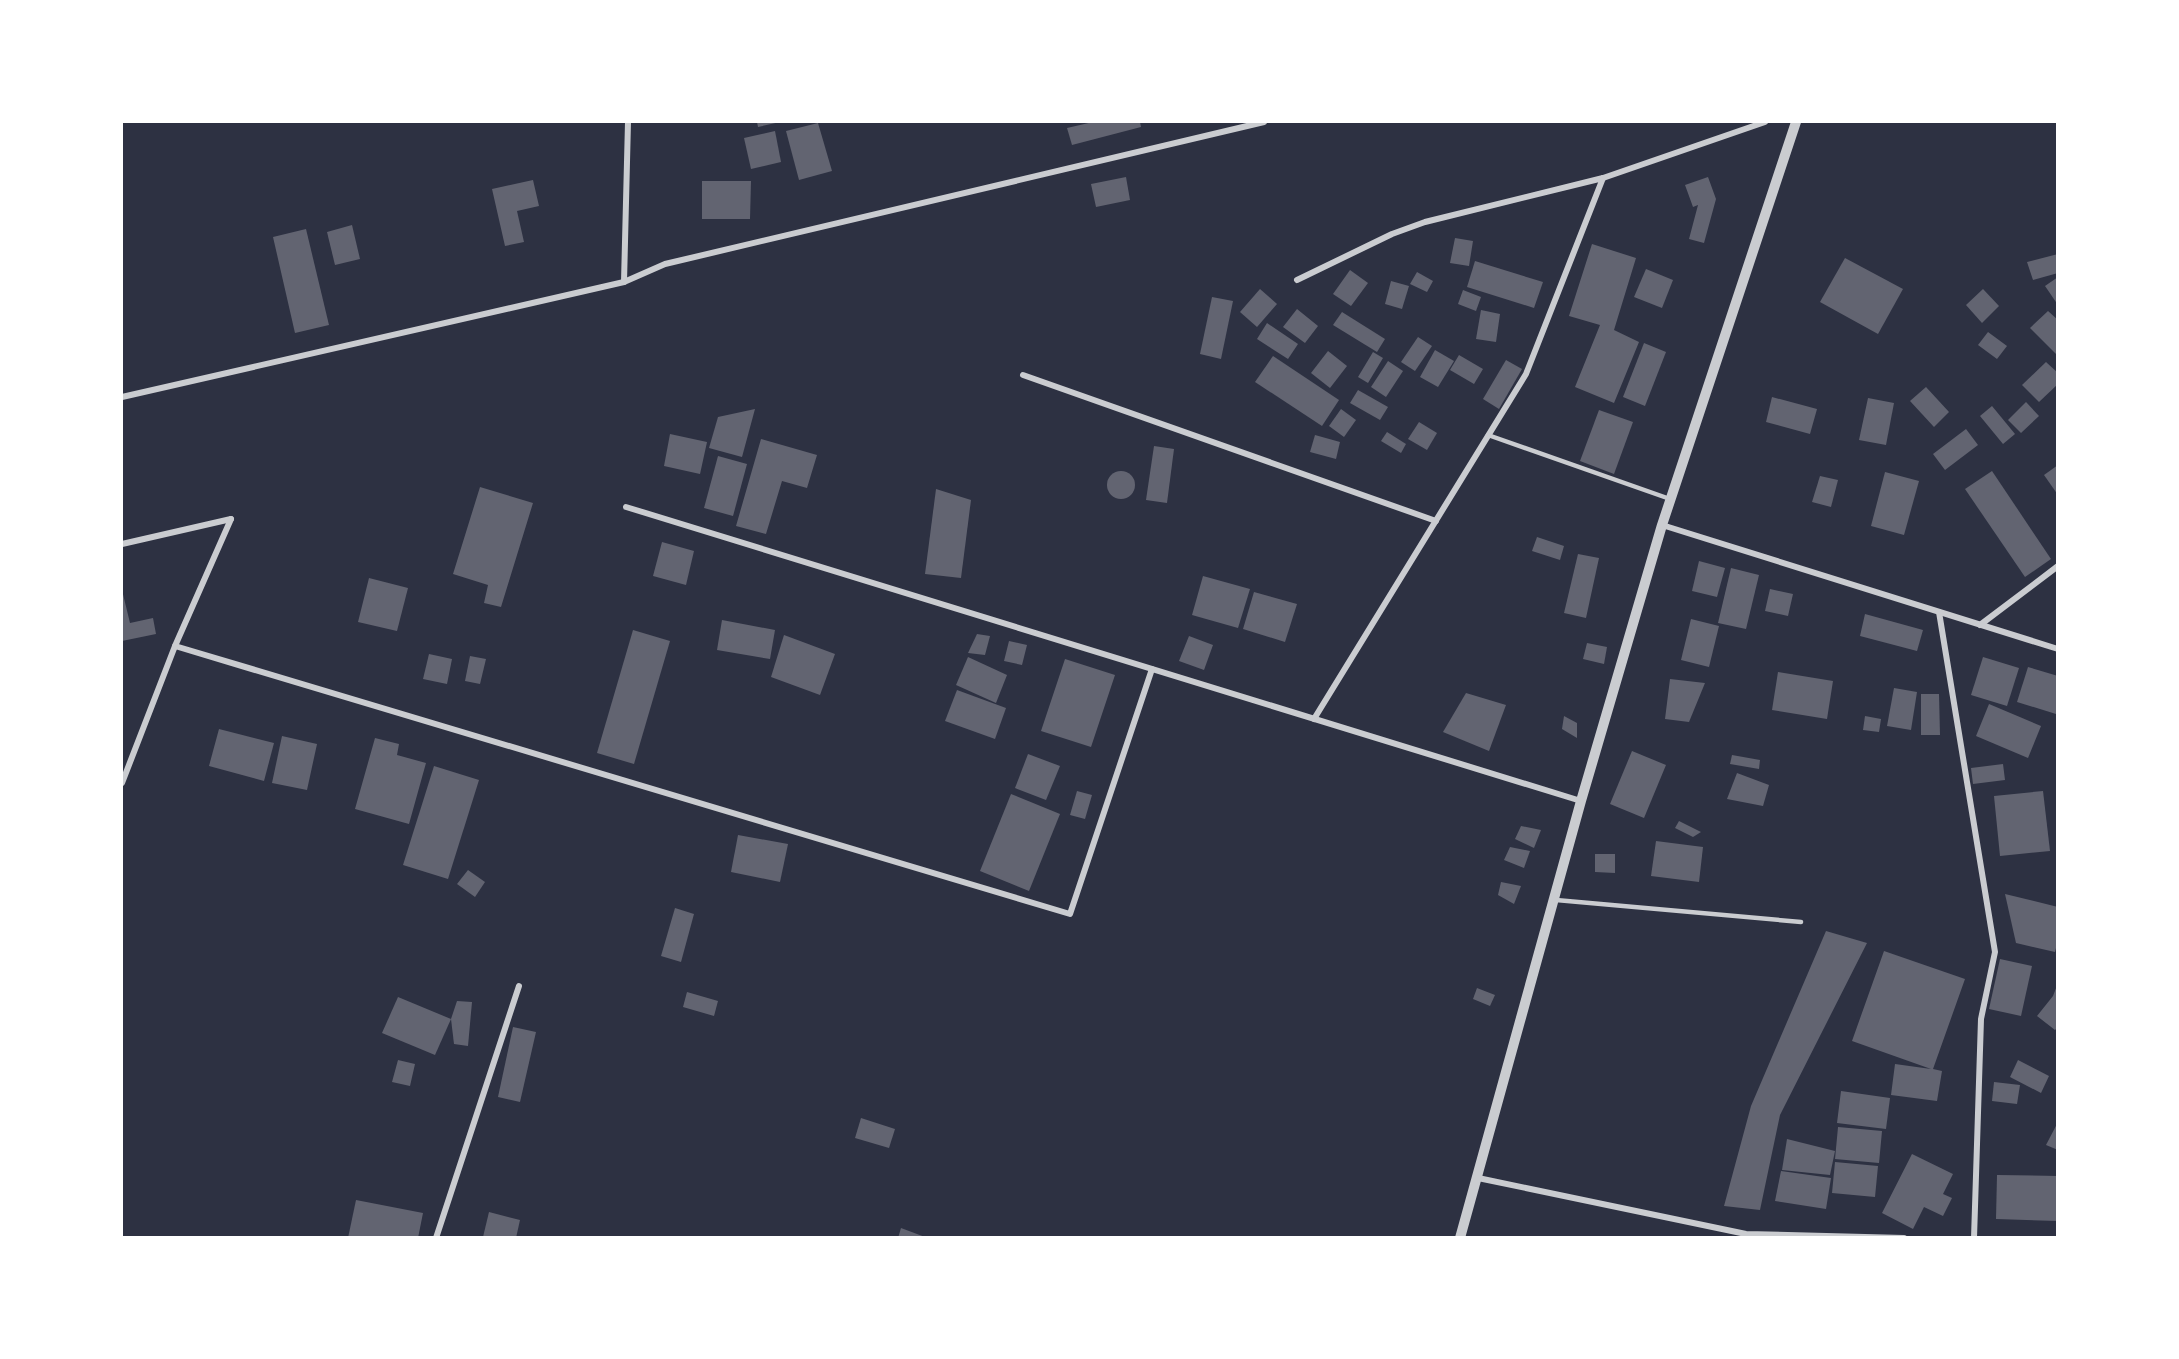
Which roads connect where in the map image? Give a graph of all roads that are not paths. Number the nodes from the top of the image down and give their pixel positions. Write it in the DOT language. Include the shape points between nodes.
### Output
graph roads {
  1 [pos="628,122"];
  2 [pos="1264,122"];
  3 [pos="1765,122"];
  4 [pos="1796,122"];
  5 [pos="1603,178"];
  6 [pos="1297,280"];
  7 [pos="624,282"];
  8 [pos="1023,375"];
  9 [pos="122,398"];
  10 [pos="1488,435"];
  11 [pos="1670,499"];
  12 [pos="626,507"];
  13 [pos="1436,521"];
  14 [pos="1662,525"];
  15 [pos="122,544"];
  16 [pos="2058,566"];
  17 [pos="1939,612"];
  18 [pos="1980,625"];
  19 [pos="174,646"];
  20 [pos="2058,649"];
  21 [pos="1152,669"];
  22 [pos="1314,719"];
  23 [pos="122,783"];
  24 [pos="1581,801"];
  25 [pos="1554,900"];
  26 [pos="1801,922"];
  27 [pos="519,986"];
  28 [pos="1478,1178"];
  29 [pos="436,1238"];
  30 [pos="1460,1238"];
  31 [pos="1904,1238"];
  32 [pos="1974,1238"];
  1 -- 7 [label="street"];
  2 -- 7 [label="street" via="677,261"];
  3 -- 5 [label="street"];
  4 -- 11 [label="street"];
  5 -- 6 [label="street" via="1425,222"];
  5 -- 10 [label="street" via="1526,374"];
  7 -- 9 [label="street"];
  8 -- 13 [label="street"];
  10 -- 11 [label="lane"];
  10 -- 13 [label="street"];
  11 -- 14 [label="street"];
  12 -- 21 [label="street"];
  13 -- 22 [label="street"];
  14 -- 17 [label="street"];
  14 -- 24 [label="street"];
  15 -- 19 [label="street" via="231,519"];
  16 -- 18 [label="street"];
  17 -- 18 [label="street"];
  17 -- 32 [label="street" via="1995,952 1981,1019"];
  18 -- 20 [label="street"];
  19 -- 21 [label="street" via="1070,914"];
  19 -- 23 [label="street"];
  21 -- 22 [label="street"];
  22 -- 24 [label="street"];
  24 -- 25 [label="street"];
  25 -- 26 [label="lane"];
  25 -- 28 [label="street"];
  27 -- 29 [label="street"];
  28 -- 30 [label="street"];
  28 -- 31 [label="street" via="1746,1234"];
}
